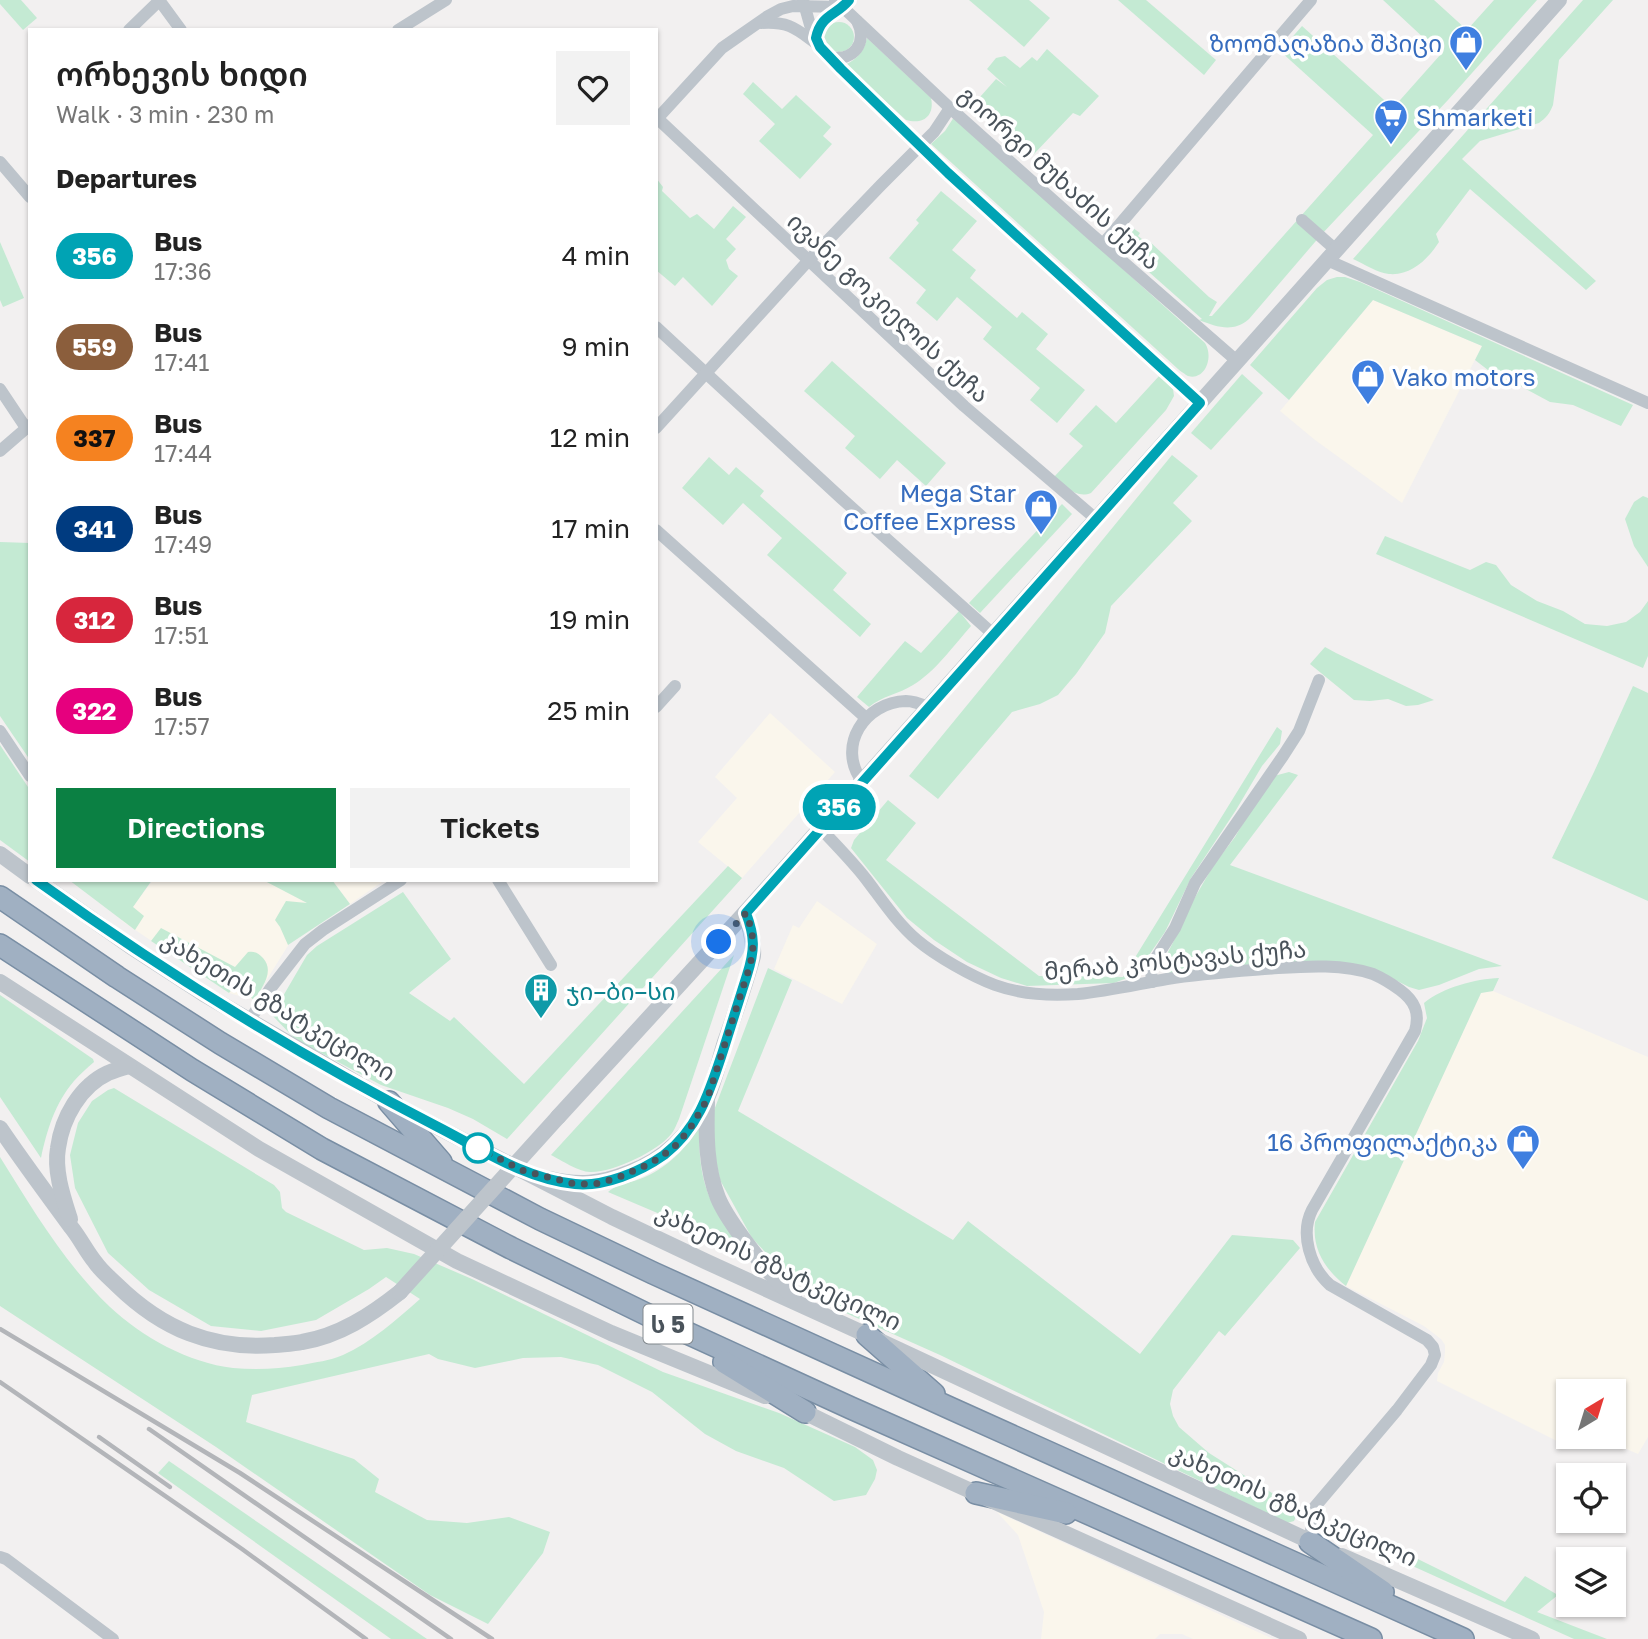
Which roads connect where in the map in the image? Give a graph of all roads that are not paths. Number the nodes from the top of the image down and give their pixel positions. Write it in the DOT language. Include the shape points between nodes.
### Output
graph roads {
  1 [pos="160,0"];
  2 [pos="446,0"];
  3 [pos="1311,0"];
  4 [pos="1559,0"];
  5 [pos="804,2"];
  6 [pos="842,2"];
  7 [pos="857,21"];
  8 [pos="757,23"];
  9 [pos="132,28"];
  10 [pos="180,28"];
  11 [pos="401,28"];
  12 [pos="818,42"];
  13 [pos="830,57"];
  14 [pos="950,107"];
  15 [pos="658,119"];
  16 [pos="658,121"];
  17 [pos="920,146"];
  18 [pos="0,162"];
  19 [pos="28,195"];
  20 [pos="1302,220"];
  21 [pos="1103,244"];
  22 [pos="1332,255"];
  23 [pos="808,261"];
  24 [pos="658,329"];
  25 [pos="1237,361"];
  26 [pos="706,374"];
  27 [pos="0,389"];
  28 [pos="1200,403"];
  29 [pos="1648,403"];
  30 [pos="28,426"];
  31 [pos="658,426"];
  32 [pos="0,451"];
  33 [pos="1096,519"];
  34 [pos="658,532"];
  35 [pos="993,634"];
  36 [pos="1319,680"];
  37 [pos="675,686"];
  38 [pos="658,704"];
  39 [pos="928,707"];
  40 [pos="866,718"];
  41 [pos="0,731"];
  42 [pos="28,773"];
  43 [pos="862,781"];
  44 [pos="820,828"];
  45 [pos="0,854"];
  46 [pos="28,873"];
  47 [pos="41,882"];
  48 [pos="398,882"];
  49 [pos="499,882"];
  50 [pos="0,897"];
  51 [pos="746,913"];
  52 [pos="0,945"];
  53 [pos="551,965"];
  54 [pos="0,982"];
  55 [pos="1152,982"];
  56 [pos="249,1021"];
  57 [pos="129,1066"];
  58 [pos="707,1100"];
  59 [pos="389,1102"];
  60 [pos="0,1128"];
  61 [pos="449,1171"];
  62 [pos="524,1171"];
  63 [pos="74,1231"];
  64 [pos="820,1314"];
  65 [pos="648,1315"];
  66 [pos="867,1335"];
  67 [pos="952,1409"];
  68 [pos="805,1412"];
  69 [pos="976,1493"];
  70 [pos="1112,1523"];
  71 [pos="1310,1542"];
  72 [pos="0,1557"];
  73 [pos="1428,1623"];
  74 [pos="113,1639"];
  75 [pos="1298,1639"];
  76 [pos="1371,1639"];
  77 [pos="1463,1639"];
  78 [pos="1532,1639"];
  1 -- 9 [label="street"];
  1 -- 10 [label="street"];
  2 -- 11 [label="street"];
  3 -- 21 [label="street"];
  4 -- 22 [label="street"];
  5 -- 6 [label="street"];
  5 -- 8 [label="street"];
  5 -- 12 [label="street"];
  6 -- 7 [label="street, გიორგი მუხაძის ქუჩა"];
  6 -- 12 [label="street" via="818,29"];
  7 -- 13 [label="street" via="861,34 857,49 846,58"];
  7 -- 14 [label="street, გიორგი მუხაძის ქუჩა"];
  8 -- 12 [label="street" via="786,24"];
  8 -- 15 [label="street" via="722,48"];
  12 -- 13 [label="street"];
  13 -- 17 [label="street"];
  14 -- 17 [label="street"];
  14 -- 21 [label="street, გიორგი მუხაძის ქუჩა"];
  16 -- 23 [label="street, ივანე გოკიელის ქუჩა"];
  17 -- 23 [label="street"];
  17 -- 28 [label="street"];
  18 -- 19 [label="street"];
  20 -- 22 [label="street"];
  21 -- 25 [label="street, გიორგი მუხაძის ქუჩა"];
  22 -- 25 [label="street"];
  22 -- 29 [label="street"];
  23 -- 26 [label="street"];
  23 -- 33 [label="street, ივანე გოკიელის ქუჩა" via="964,406"];
  24 -- 26 [label="street"];
  25 -- 28 [label="street"];
  26 -- 31 [label="street"];
  26 -- 35 [label="street"];
  27 -- 30 [label="street"];
  28 -- 33 [label="street"];
  30 -- 32 [label="street"];
  33 -- 35 [label="street"];
  34 -- 40 [label="street"];
  35 -- 39 [label="street"];
  36 -- 55 [label="street" via="1299,731 1195,883 1154,961"];
  37 -- 38 [label="street"];
  39 -- 40 [label="street" via="905,701"];
  39 -- 43 [label="street"];
  40 -- 43 [label="street" via="852,750 855,771"];
  41 -- 42 [label="street"];
  43 -- 44 [label="street"];
  44 -- 51 [label="street"];
  44 -- 55 [label="street, მერაბ კოსტავას ქუჩა" via="916,939 993,984 1016,991 1076,994"];
  45 -- 46 [label="street, კახეთის გზატკეცილი"];
  47 -- 56 [label="street, კახეთის გზატკეცილი" via="130,946"];
  48 -- 56 [label="street" via="305,944"];
  49 -- 53 [label="street"];
  50 -- 61 [label="highway, ს 5" via="220,1043 329,1108"];
  51 -- 58 [label="street" via="753,956"];
  51 -- 63 [label="street, bridge" via="400,1292 366,1317 333,1333 302,1342 259,1346 192,1336 159,1319 127,1294 96,1264"];
  52 -- 65 [label="highway, ს 5" via="322,1149"];
  54 -- 57 [label="street"];
  55 -- 71 [label="street, მერაბ კოსტავას ქუჩა" via="1250,970 1336,968 1372,974 1390,983 1416,1010 1415,1031 1307,1219 1307,1231 1311,1257 1329,1285 1427,1340 1435,1355 1396,1410 1313,1509"];
  56 -- 59 [label="street, კახეთის გზატკეცილი"];
  57 -- 63 [label="street" via="107,1073 84,1091 68,1113 58,1148 58,1168"];
  57 -- 68 [label="street" via="259,1149 457,1261 611,1334"];
  58 -- 62 [label="street" via="676,1145 633,1172 595,1184 575,1184"];
  58 -- 64 [label="street" via="707,1153 718,1199 757,1259 782,1287"];
  59 -- 61 [label="highway"];
  59 -- 62 [label="street, კახეთის გზატკეცილი"];
  60 -- 63 [label="street"];
  61 -- 67 [label="highway, ს 5" via="653,1273"];
  62 -- 64 [label="street, კახეთის გზატკეცილი"];
  64 -- 66 [label="street, კახეთის გზატკეცილი"];
  65 -- 68 [label="highway"];
  65 -- 70 [label="highway, ს 5"];
  66 -- 67 [label="highway"];
  66 -- 71 [label="street, კახეთის გზატკეცილი"];
  67 -- 73 [label="highway, ს 5"];
  68 -- 69 [label="street"];
  69 -- 70 [label="highway"];
  69 -- 75 [label="street"];
  70 -- 76 [label="highway, ს 5"];
  71 -- 73 [label="highway"];
  71 -- 78 [label="street, კახეთის გზატკეცილი"];
  72 -- 74 [label="street"];
  73 -- 77 [label="highway, ს 5"];
}
